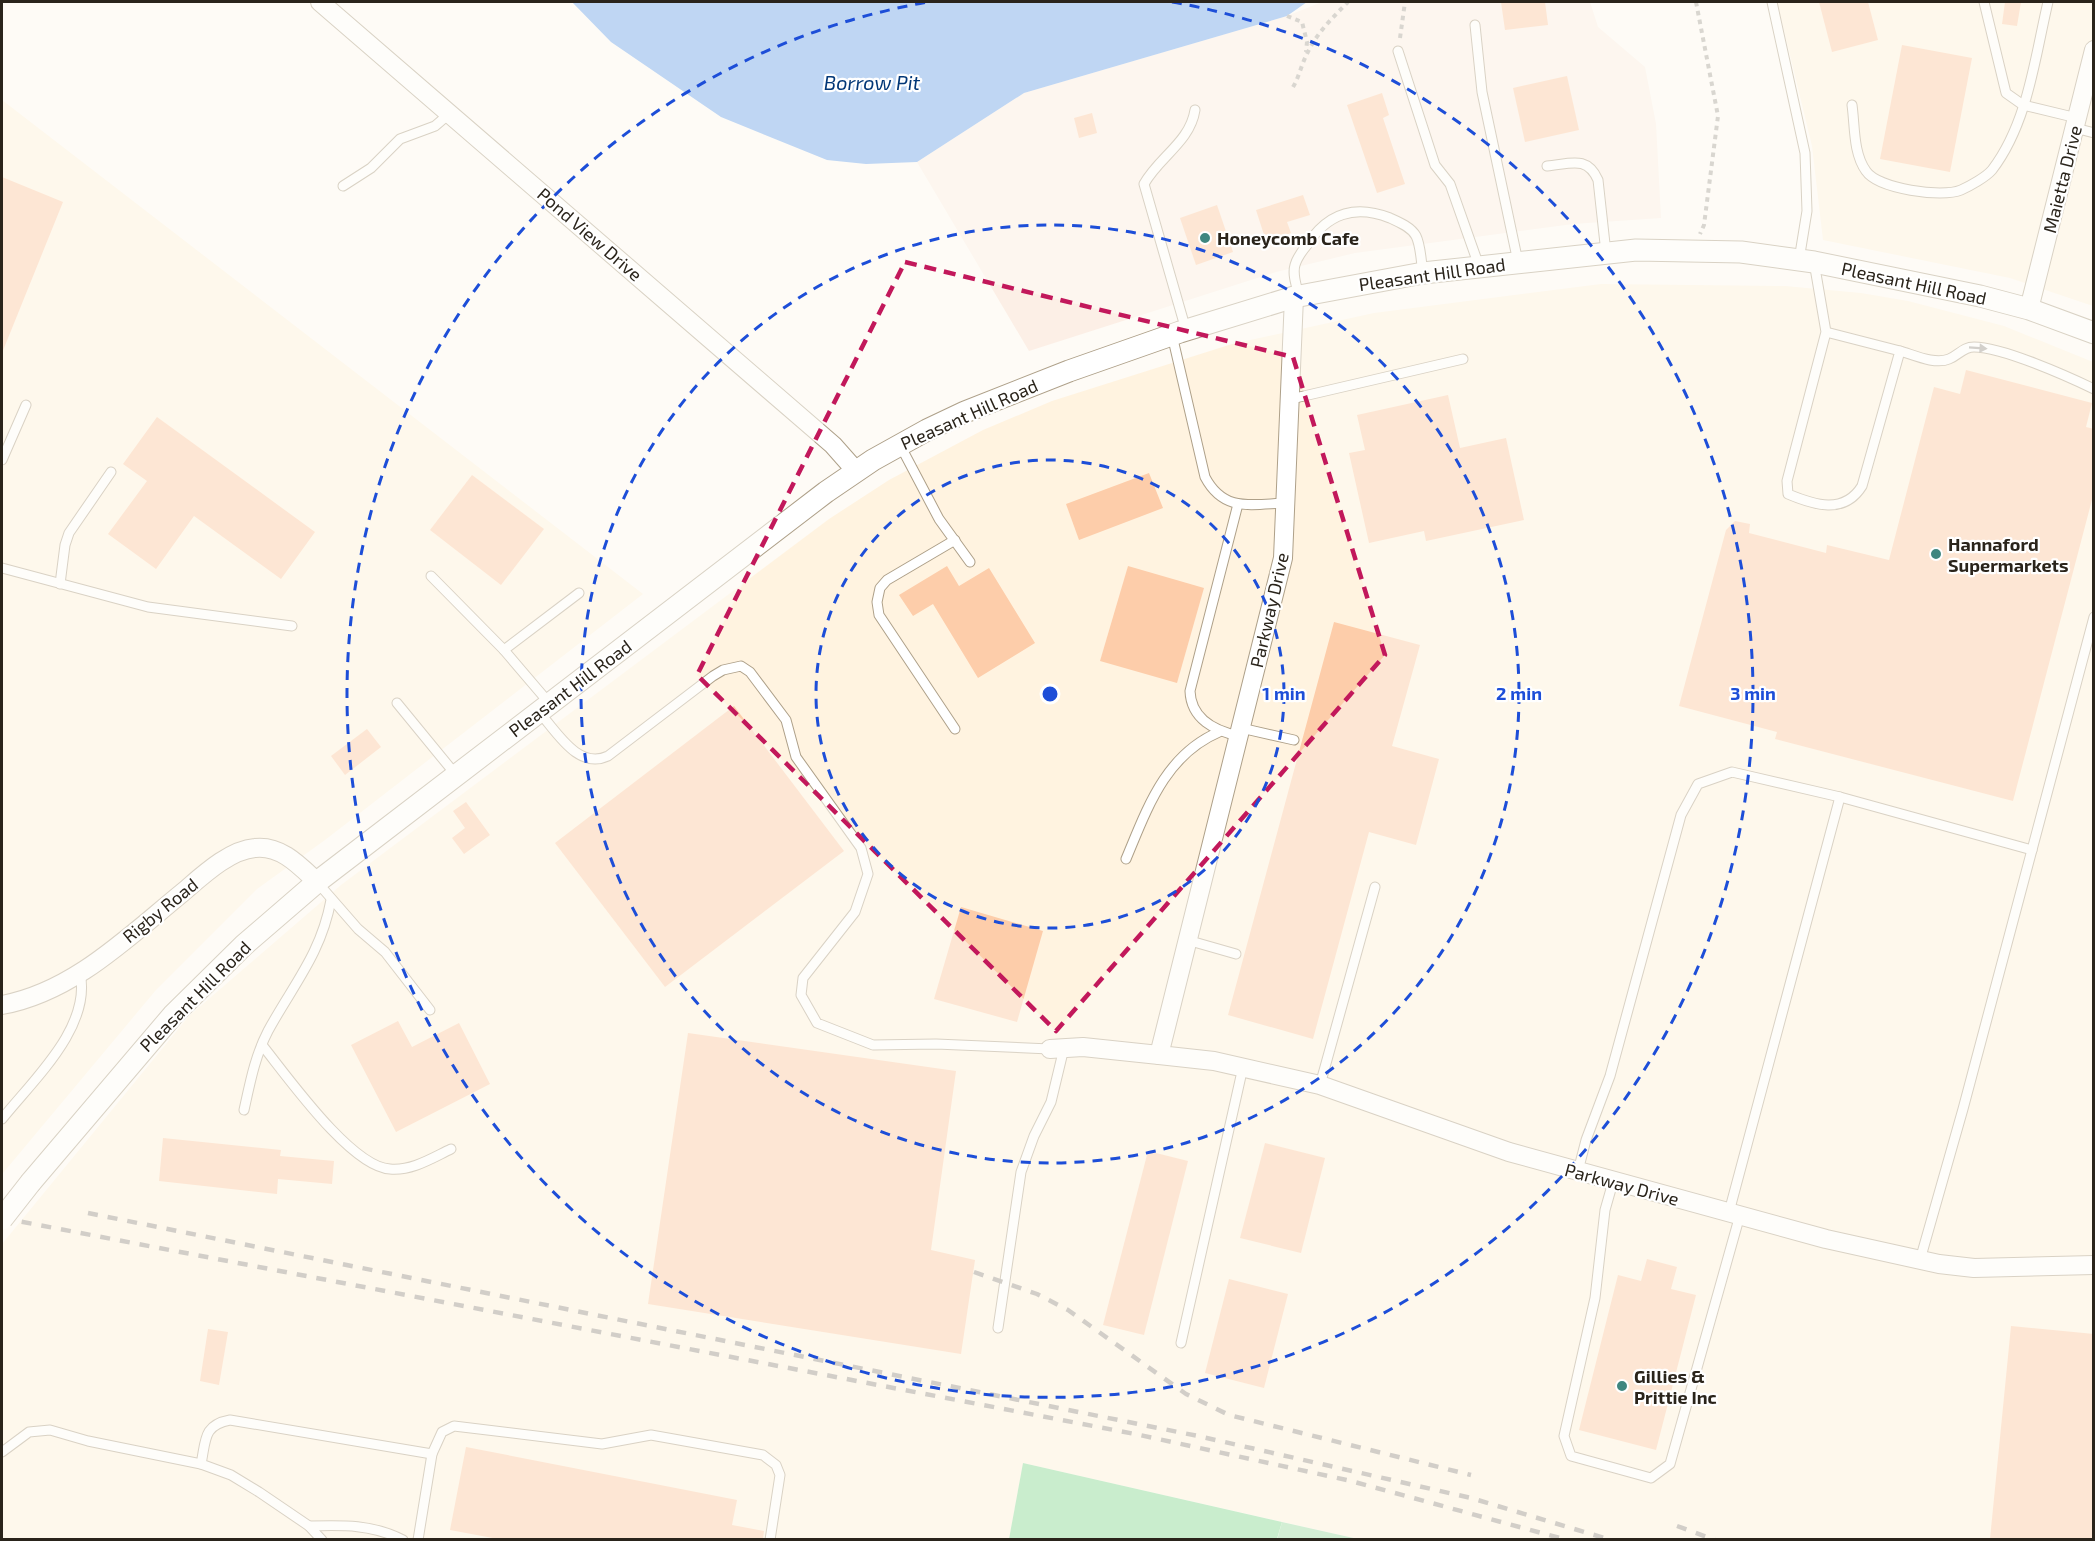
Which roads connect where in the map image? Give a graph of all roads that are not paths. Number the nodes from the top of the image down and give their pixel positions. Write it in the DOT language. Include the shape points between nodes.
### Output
graph roads {
  1 [pos="320,2"];
  2 [pos="1773,2"];
  3 [pos="1984,2"];
  4 [pos="2048,2"];
  5 [pos="1475,25"];
  6 [pos="2094,50"];
  7 [pos="1398,51"];
  8 [pos="1852,105"];
  9 [pos="2023,105"];
  10 [pos="1195,110"];
  11 [pos="449,114"];
  12 [pos="2076,123"];
  13 [pos="2094,133"];
  14 [pos="1547,166"];
  15 [pos="343,186"];
  16 [pos="1606,253"];
  17 [pos="1807,261"];
  18 [pos="1518,262"];
  19 [pos="1479,266"];
  20 [pos="1424,273"];
  21 [pos="1297,297"];
  22 [pos="2029,309"];
  23 [pos="1179,332"];
  24 [pos="1826,332"];
  25 [pos="2094,333"];
  26 [pos="1899,351"];
  27 [pos="1463,359"];
  28 [pos="2094,389"];
  29 [pos="1291,399"];
  30 [pos="26,405"];
  31 [pos="900,445"];
  32 [pos="2,460"];
  33 [pos="856,471"];
  34 [pos="111,472"];
  35 [pos="1287,503"];
  36 [pos="1238,504"];
  37 [pos="955,540"];
  38 [pos="970,562"];
  39 [pos="2,567"];
  40 [pos="431,576"];
  41 [pos="60,584"];
  42 [pos="579,593"];
  43 [pos="2094,617"];
  44 [pos="292,626"];
  45 [pos="504,650"];
  46 [pos="397,703"];
  47 [pos="544,708"];
  48 [pos="955,729"];
  49 [pos="1219,732"];
  50 [pos="1240,732"];
  51 [pos="1293,740"];
  52 [pos="456,775"];
  53 [pos="1840,798"];
  54 [pos="2032,850"];
  55 [pos="1126,859"];
  56 [pos="317,882"];
  57 [pos="1375,887"];
  58 [pos="331,900"];
  59 [pos="1187,940"];
  60 [pos="1236,954"];
  61 [pos="80,973"];
  62 [pos="2,1005"];
  63 [pos="430,1010"];
  64 [pos="262,1045"];
  65 [pos="1057,1048"];
  66 [pos="1159,1055"];
  67 [pos="1243,1067"];
  68 [pos="1320,1085"];
  69 [pos="244,1110"];
  70 [pos="2,1119"];
  71 [pos="451,1149"];
  72 [pos="1578,1171"];
  73 [pos="1612,1182"];
  74 [pos="1735,1214"];
  75 [pos="2,1219"];
  76 [pos="1920,1260"];
  77 [pos="2094,1265"];
  78 [pos="998,1328"];
  79 [pos="1181,1343"];
  80 [pos="2,1452"];
  81 [pos="432,1454"];
  82 [pos="201,1464"];
  83 [pos="309,1526"];
  84 [pos="321,1539"];
  85 [pos="403,1539"];
  86 [pos="418,1539"];
  87 [pos="770,1539"];
  1 -- 11 [label="street, Pond View Drive"];
  2 -- 17 [label="lane" via="1805,153"];
  3 -- 9 [label="lane" via="2006,93"];
  4 -- 9 [label="lane"];
  5 -- 18 [label="lane" via="1482,92"];
  6 -- 12 [label="street, Maietta Drive"];
  7 -- 19 [label="lane" via="1435,165 1450,184"];
  8 -- 9 [label="lane" via="1858,156 1866,172 1877,181 1900,188 1934,192 1960,190 1990,172 2006,148"];
  9 -- 12 [label="lane"];
  10 -- 23 [label="lane" via="1193,124 1144,184"];
  11 -- 15 [label="lane" via="435,126 400,139 371,168"];
  11 -- 33 [label="street, Pond View Drive" via="833,445"];
  12 -- 13 [label="lane"];
  12 -- 22 [label="street, Maietta Drive"];
  14 -- 16 [label="lane" via="1583,162 1594,171"];
  16 -- 17 [label="street, Pleasant Hill Road" via="1694,249"];
  16 -- 18 [label="street, Pleasant Hill Road"];
  17 -- 22 [label="street, Pleasant Hill Road"];
  17 -- 24 [label="lane"];
  18 -- 19 [label="street, Pleasant Hill Road"];
  19 -- 20 [label="street, Pleasant Hill Road"];
  20 -- 21 [label="street, Pleasant Hill Road"];
  20 -- 21 [label="lane" via="1417,238 1410,230 1377,214 1353,211 1322,225 1301,253 1294,273"];
  21 -- 23 [label="street, Pleasant Hill Road"];
  21 -- 29 [label="street, Parkway Drive"];
  22 -- 25 [label="street, Pleasant Hill Road"];
  23 -- 31 [label="street, Pleasant Hill Road" via="975,408"];
  23 -- 36 [label="lane" via="1205,477 1221,499"];
  24 -- 26 [label="lane"];
  24 -- 26 [label="lane" via="1787,481 1788,494 1812,504 1830,506 1847,502 1862,486"];
  26 -- 28 [label="lane, one-way" via="1940,361 1966,347 1988,349"];
  27 -- 29 [label="lane"];
  29 -- 35 [label="street, Parkway Drive"];
  30 -- 32 [label="lane"];
  31 -- 33 [label="street, Pleasant Hill Road"];
  31 -- 37 [label="lane" via="939,519"];
  33 -- 47 [label="street, Pleasant Hill Road"];
  34 -- 41 [label="lane" via="69,533"];
  35 -- 36 [label="lane"];
  35 -- 50 [label="street, Parkway Drive" via="1283,558"];
  36 -- 49 [label="lane" via="1190,683 1194,709"];
  37 -- 38 [label="lane"];
  37 -- 48 [label="lane" via="887,580 880,588 877,602 884,624"];
  39 -- 41 [label="lane"];
  40 -- 45 [label="lane"];
  41 -- 44 [label="lane" via="148,607"];
  42 -- 45 [label="lane"];
  43 -- 54 [label="lane"];
  45 -- 47 [label="lane"];
  46 -- 52 [label="lane"];
  47 -- 52 [label="street, Pleasant Hill Road"];
  47 -- 65 [label="lane" via="580,757 599,760 713,676 741,666 750,672 786,720 796,758 861,848 868,874 855,912 803,978 801,995 817,1023 873,1045"];
  49 -- 50 [label="lane"];
  49 -- 55 [label="lane" via="1185,752 1172,766 1148,805"];
  50 -- 51 [label="lane"];
  50 -- 59 [label="street, Parkway Drive"];
  52 -- 56 [label="street, Pleasant Hill Road"];
  53 -- 54 [label="lane"];
  53 -- 72 [label="lane" via="1732,772 1698,784 1689,796 1610,1076"];
  53 -- 74 [label="lane"];
  54 -- 76 [label="lane"];
  56 -- 58 [label="lane"];
  56 -- 61 [label="street, Rigby Road" via="284,854 264,848 241,852 205,873"];
  56 -- 75 [label="street, Pleasant Hill Road, bridge" via="244,945 173,1015"];
  57 -- 68 [label="lane"];
  58 -- 63 [label="lane" via="385,952"];
  58 -- 64 [label="lane" via="316,952"];
  59 -- 60 [label="lane"];
  59 -- 66 [label="street, Parkway Drive"];
  61 -- 62 [label="street, Rigby Road" via="41,994"];
  61 -- 70 [label="lane" via="82,998 68,1035"];
  64 -- 69 [label="lane"];
  64 -- 71 [label="lane" via="317,1112 369,1163 389,1169 410,1168"];
  65 -- 66 [label="street, Parkway Drive"];
  65 -- 78 [label="lane" via="1051,1102 1022,1172"];
  66 -- 67 [label="street, Parkway Drive"];
  67 -- 68 [label="street, Parkway Drive"];
  67 -- 79 [label="lane"];
  68 -- 72 [label="street, Parkway Drive" via="1465,1138"];
  72 -- 73 [label="street, Parkway Drive"];
  73 -- 74 [label="street, Parkway Drive"];
  73 -- 74 [label="lane" via="1595,1298 1564,1436 1571,1456 1651,1478 1670,1464"];
  74 -- 76 [label="street, Parkway Drive"];
  76 -- 77 [label="street, Parkway Drive" via="1983,1268"];
  80 -- 82 [label="lane" via="29,1432 50,1430"];
  81 -- 82 [label="lane" via="231,1420 217,1422 208,1430"];
  81 -- 86 [label="lane"];
  81 -- 87 [label="lane" via="442,1432 454,1426 602,1444 651,1435 745,1450 763,1455 776,1465 780,1474"];
  82 -- 83 [label="lane" via="231,1475"];
  83 -- 84 [label="lane"];
  83 -- 85 [label="lane" via="366,1526"];
}
